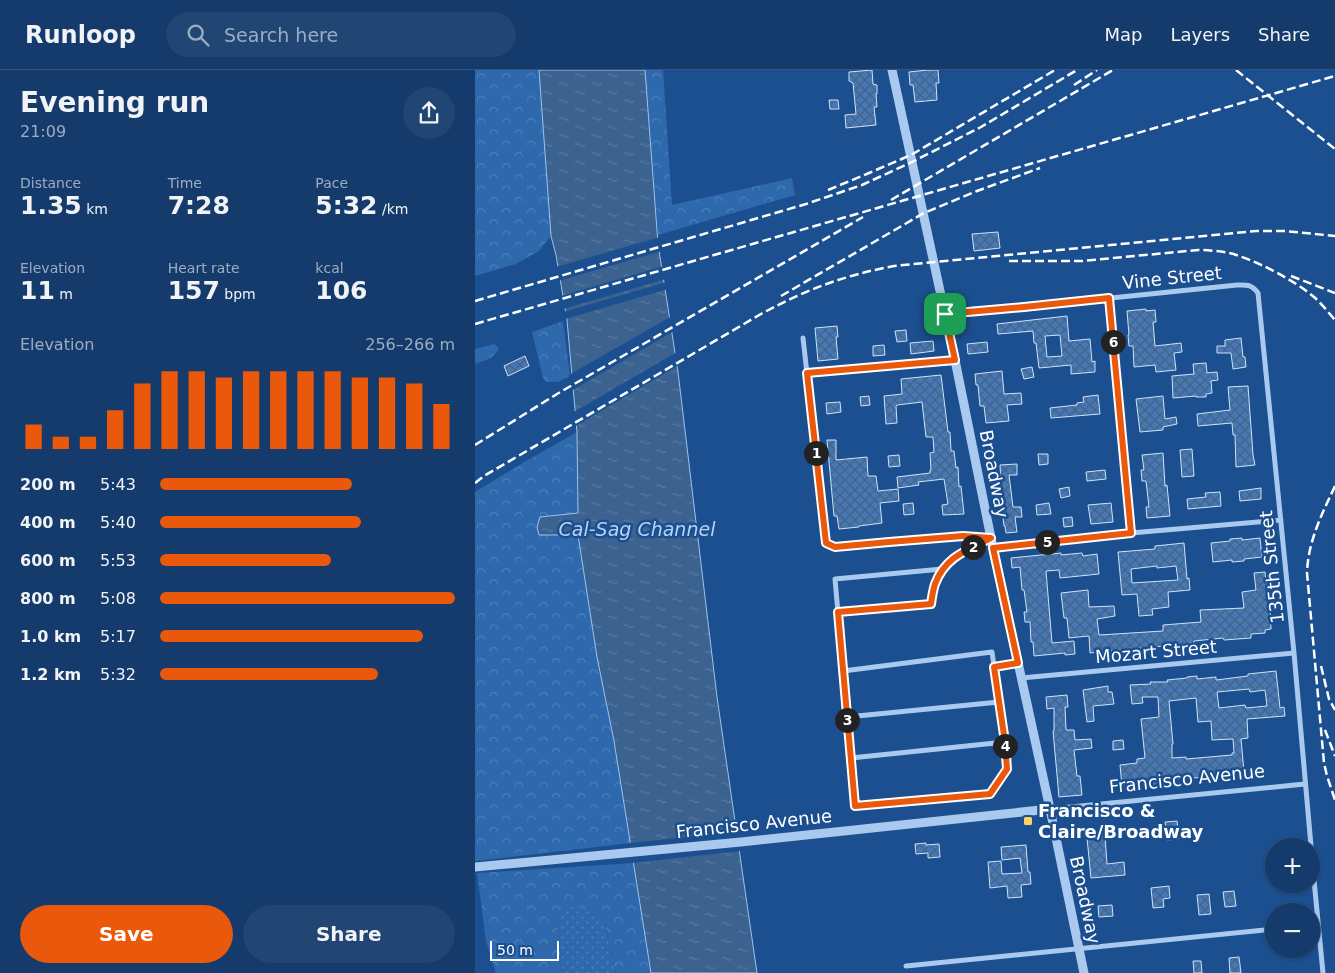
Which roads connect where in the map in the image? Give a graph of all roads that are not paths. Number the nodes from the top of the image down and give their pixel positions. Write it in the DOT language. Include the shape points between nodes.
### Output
graph roads {
  1 [pos="892,70"];
  2 [pos="1253,287"];
  3 [pos="1109,298"];
  4 [pos="945,314"];
  5 [pos="803,338"];
  6 [pos="955,360"];
  7 [pos="807,373"];
  8 [pos="1281,520"];
  9 [pos="1131,533"];
  10 [pos="991,538"];
  11 [pos="993,548"];
  12 [pos="942,569"];
  13 [pos="838,612"];
  14 [pos="1294,652"];
  15 [pos="1018,663"];
  16 [pos="994,667"];
  17 [pos="843,671"];
  18 [pos="1021,678"];
  19 [pos="999,702"];
  20 [pos="847,717"];
  21 [pos="1005,742"];
  22 [pos="851,758"];
  23 [pos="1305,784"];
  24 [pos="1050,809"];
  25 [pos="1310,838"];
  26 [pos="475,867"];
  27 [pos="1265,930"];
  28 [pos="1320,944"];
  29 [pos="1078,949"];
  30 [pos="906,966"];
  31 [pos="1084,973"];
  32 [pos="1323,973"];
  1 -- 4 [label="street, Broadway"];
  2 -- 3 [label="street, Vine Street" via="1237,285"];
  2 -- 8 [label="street, 135th Street" via="1259,300"];
  3 -- 4 [label="street, Vine Street"];
  3 -- 9 [label="street"];
  4 -- 6 [label="street, Broadway"];
  5 -- 7 [label="street"];
  6 -- 7 [label="street"];
  6 -- 10 [label="street, Broadway"];
  7 -- 10 [label="street" via="826,543 835,547 963,536"];
  8 -- 9 [label="street"];
  8 -- 14 [label="street, 135th Street"];
  9 -- 11 [label="street"];
  10 -- 11 [label="street, Broadway"];
  10 -- 12 [label="street" via="955,556"];
  11 -- 15 [label="street, Broadway"];
  12 -- 13 [label="street" via="931,604"];
  12 -- 13 [label="street" via="835,580"];
  13 -- 17 [label="street"];
  14 -- 18 [label="street, Mozart Street"];
  14 -- 23 [label="street, 135th Street"];
  15 -- 16 [label="street"];
  15 -- 18 [label="street, Broadway"];
  16 -- 17 [label="street" via="991,652"];
  16 -- 19 [label="street"];
  17 -- 20 [label="street"];
  18 -- 24 [label="street, Broadway"];
  19 -- 20 [label="street"];
  19 -- 21 [label="street"];
  20 -- 22 [label="street"];
  21 -- 22 [label="street"];
  21 -- 22 [label="street" via="1007,769 990,794 855,806"];
  23 -- 24 [label="street, Francisco Avenue"];
  23 -- 25 [label="street, 135th Street"];
  24 -- 26 [label="street, Francisco Avenue"];
  24 -- 29 [label="street, Broadway"];
  27 -- 29 [label="street"];
  28 -- 32 [label="street, 135th Street"];
  29 -- 30 [label="street"];
  29 -- 31 [label="street, Broadway"];
}
